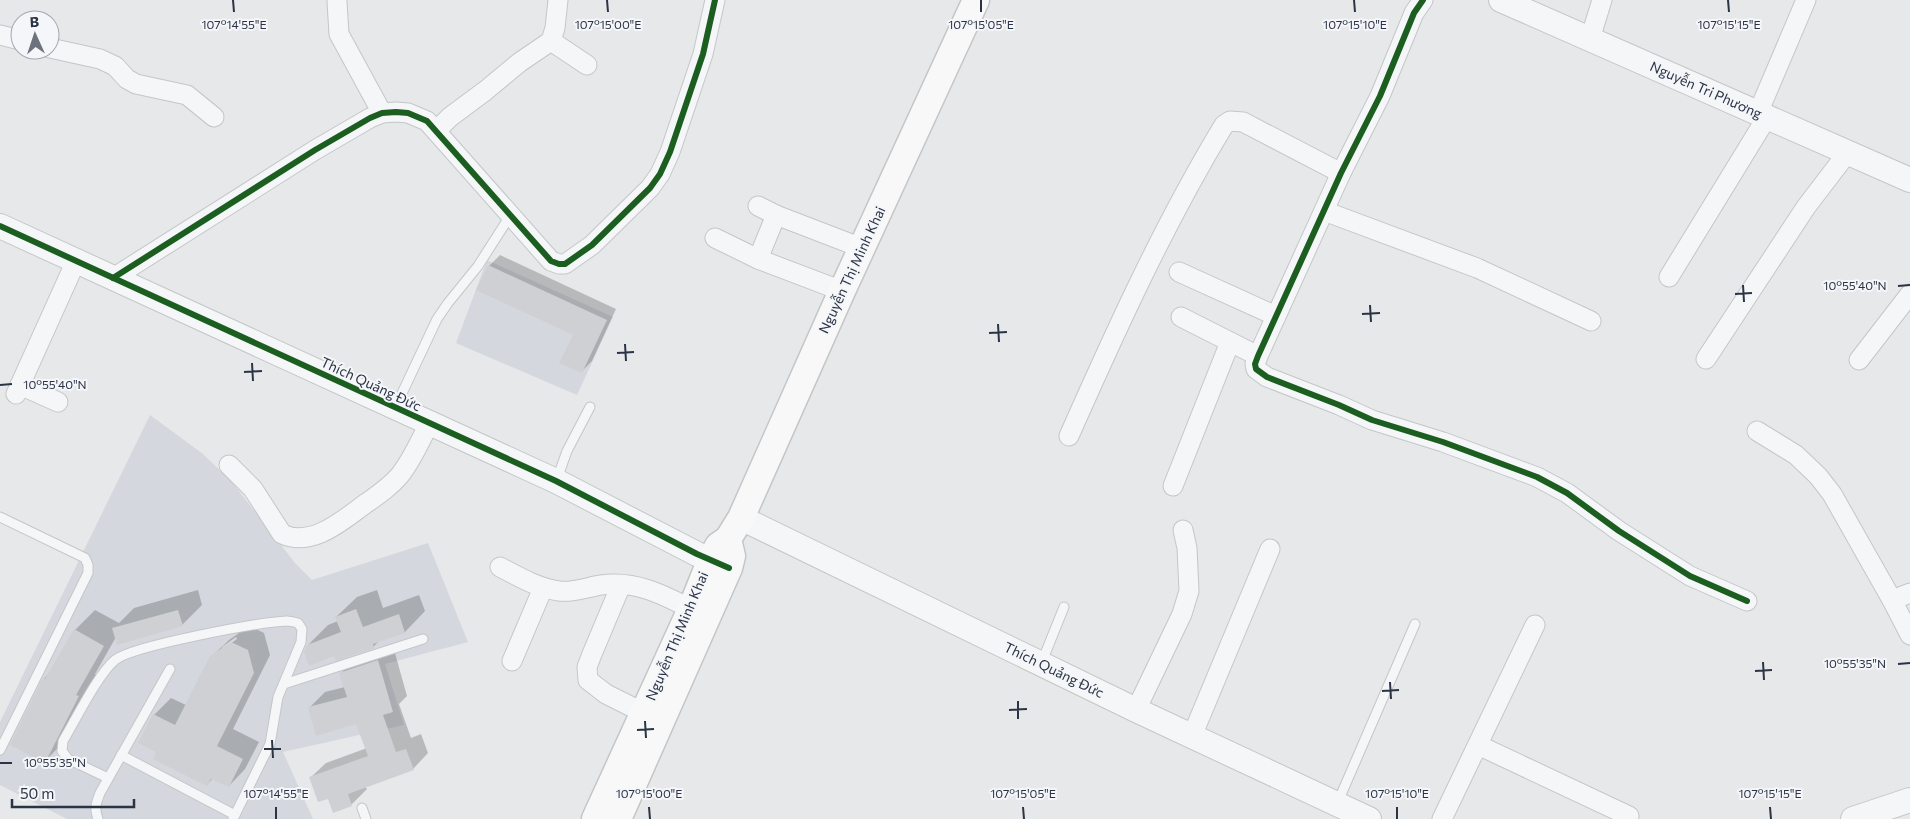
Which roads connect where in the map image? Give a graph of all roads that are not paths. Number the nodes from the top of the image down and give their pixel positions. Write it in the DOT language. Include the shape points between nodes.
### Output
graph roads {
  1 [pos="558,0"];
  2 [pos="715,0"];
  3 [pos="976,0"];
  4 [pos="1423,0"];
  5 [pos="1502,0"];
  6 [pos="1602,0"];
  7 [pos="1806,0"];
  8 [pos="337,2"];
  9 [pos="1590,39"];
  10 [pos="551,41"];
  11 [pos="60,50"];
  12 [pos="587,65"];
  13 [pos="382,114"];
  14 [pos="1763,115"];
  15 [pos="214,117"];
  16 [pos="436,130"];
  17 [pos="1848,152"];
  18 [pos="1341,173"];
  19 [pos="1910,180"];
  20 [pos="758,206"];
  21 [pos="1324,211"];
  22 [pos="776,215"];
  23 [pos="510,216"];
  24 [pos="0,226"];
  25 [pos="715,238"];
  26 [pos="862,248"];
  27 [pos="758,258"];
  28 [pos="76,261"];
  29 [pos="1179,272"];
  30 [pos="1669,277"];
  31 [pos="113,278"];
  32 [pos="842,291"];
  33 [pos="1910,294"];
  34 [pos="1276,316"];
  35 [pos="1181,317"];
  36 [pos="1591,321"];
  37 [pos="1230,342"];
  38 [pos="1258,356"];
  39 [pos="1706,359"];
  40 [pos="1859,360"];
  41 [pos="58,402"];
  42 [pos="590,407"];
  43 [pos="395,408"];
  44 [pos="428,424"];
  45 [pos="1757,431"];
  46 [pos="1069,436"];
  47 [pos="229,465"];
  48 [pos="556,481"];
  49 [pos="1173,486"];
  50 [pos="0,517"];
  51 [pos="734,528"];
  52 [pos="1183,530"];
  53 [pos="1270,549"];
  54 [pos="720,563"];
  55 [pos="500,567"];
  56 [pos="621,585"];
  57 [pos="543,588"];
  58 [pos="1910,593"];
  59 [pos="1892,600"];
  60 [pos="1747,602"];
  61 [pos="1064,607"];
  62 [pos="691,609"];
  63 [pos="1415,624"];
  64 [pos="1535,625"];
  65 [pos="1910,635"];
  66 [pos="423,639"];
  67 [pos="512,661"];
  68 [pos="1041,664"];
  69 [pos="170,669"];
  70 [pos="284,684"];
  71 [pos="1136,710"];
  72 [pos="644,713"];
  73 [pos="1192,736"];
  74 [pos="1478,745"];
  75 [pos="0,750"];
  76 [pos="121,755"];
  77 [pos="108,778"];
  78 [pos="1910,800"];
  79 [pos="1337,804"];
  80 [pos="362,808"];
  81 [pos="1629,816"];
  82 [pos="234,817"];
  83 [pos="98,819"];
  84 [pos="366,819"];
  85 [pos="595,819"];
  86 [pos="618,819"];
  87 [pos="1369,819"];
  88 [pos="1442,819"];
  89 [pos="1853,819"];
  1 -- 10 [label="street"];
  2 -- 23 [label="street" via="705,48 666,165 650,188 592,245 565,264 551,261"];
  3 -- 26 [label="main road, Nguyễn Thị Minh Khai"];
  4 -- 18 [label="street" via="1414,13 1380,96"];
  5 -- 9 [label="street, Nguyễn Tri Phương"];
  6 -- 9 [label="street"];
  7 -- 14 [label="street"];
  8 -- 13 [label="street" via="339,34"];
  9 -- 14 [label="street, Nguyễn Tri Phương"];
  10 -- 12 [label="street"];
  10 -- 16 [label="street"];
  11 -- 15 [label="street" via="100,59 115,66 136,84 188,95"];
  13 -- 16 [label="street" via="408,113 428,121"];
  13 -- 31 [label="street" via="315,150"];
  14 -- 17 [label="street, Nguyễn Tri Phương"];
  14 -- 30 [label="street"];
  16 -- 23 [label="street"];
  17 -- 19 [label="street, Nguyễn Tri Phương"];
  17 -- 39 [label="street" via="1806,206"];
  18 -- 21 [label="street"];
  18 -- 46 [label="street" via="1243,122 1230,121 1224,125 1161,237"];
  20 -- 22 [label="street"];
  21 -- 34 [label="street"];
  21 -- 36 [label="street" via="1477,268"];
  22 -- 26 [label="street"];
  22 -- 27 [label="street"];
  23 -- 43 [label="lane" via="478,266 437,319"];
  24 -- 28 [label="street, Thích Quảng Đức"];
  25 -- 27 [label="street"];
  26 -- 32 [label="main road, Nguyễn Thị Minh Khai"];
  27 -- 32 [label="street"];
  28 -- 31 [label="street, Thích Quảng Đức"];
  28 -- 41 [label="street" via="18,390"];
  29 -- 34 [label="street"];
  31 -- 43 [label="street, Thích Quảng Đức"];
  32 -- 51 [label="main road, Nguyễn Thị Minh Khai"];
  33 -- 40 [label="street"];
  34 -- 38 [label="street"];
  35 -- 37 [label="street"];
  37 -- 38 [label="street"];
  37 -- 49 [label="street"];
  38 -- 60 [label="street" via="1256,369 1267,377 1372,420 1537,477 1567,493 1690,576"];
  42 -- 48 [label="lane" via="567,451"];
  43 -- 44 [label="street, Thích Quảng Đức"];
  44 -- 47 [label="street" via="409,462 388,488 335,526 302,538 282,534 253,489"];
  44 -- 48 [label="street, Thích Quảng Đức"];
  45 -- 59 [label="street" via="1796,455 1818,476 1832,494"];
  48 -- 54 [label="street, Thích Quảng Đức"];
  50 -- 75 [label="lane" via="86,558 88,565 88,573"];
  51 -- 54 [label="main road, Nguyễn Thị Minh Khai" via="718,546"];
  51 -- 68 [label="street, Thích Quảng Đức"];
  52 -- 71 [label="street" via="1189,591 1182,614"];
  53 -- 73 [label="street"];
  54 -- 62 [label="main road, Nguyễn Thị Minh Khai"];
  54 -- 86 [label="main road, Nguyễn Thị Minh Khai"];
  55 -- 57 [label="street"];
  56 -- 57 [label="street" via="562,592"];
  56 -- 62 [label="street" via="655,591"];
  56 -- 72 [label="street" via="587,667 588,680 606,694"];
  57 -- 67 [label="street"];
  58 -- 59 [label="street"];
  59 -- 65 [label="street"];
  61 -- 68 [label="lane"];
  62 -- 72 [label="main road, Nguyễn Thị Minh Khai"];
  63 -- 79 [label="lane"];
  64 -- 74 [label="street"];
  66 -- 70 [label="lane"];
  68 -- 71 [label="street, Thích Quảng Đức"];
  69 -- 76 [label="lane"];
  70 -- 77 [label="lane" via="302,636 298,623 288,621 172,642 127,654 106,670 63,741 62,751 68,759"];
  70 -- 82 [label="lane" via="275,709 270,744"];
  71 -- 73 [label="street, Thích Quảng Đức"];
  72 -- 85 [label="main road, Nguyễn Thị Minh Khai"];
  73 -- 79 [label="street, Thích Quảng Đức"];
  74 -- 81 [label="street"];
  74 -- 88 [label="street"];
  76 -- 77 [label="lane"];
  76 -- 82 [label="lane"];
  77 -- 83 [label="lane" via="95,804"];
  78 -- 89 [label="street"];
  79 -- 87 [label="street, Thích Quảng Đức"];
  80 -- 84 [label="lane"];
}
